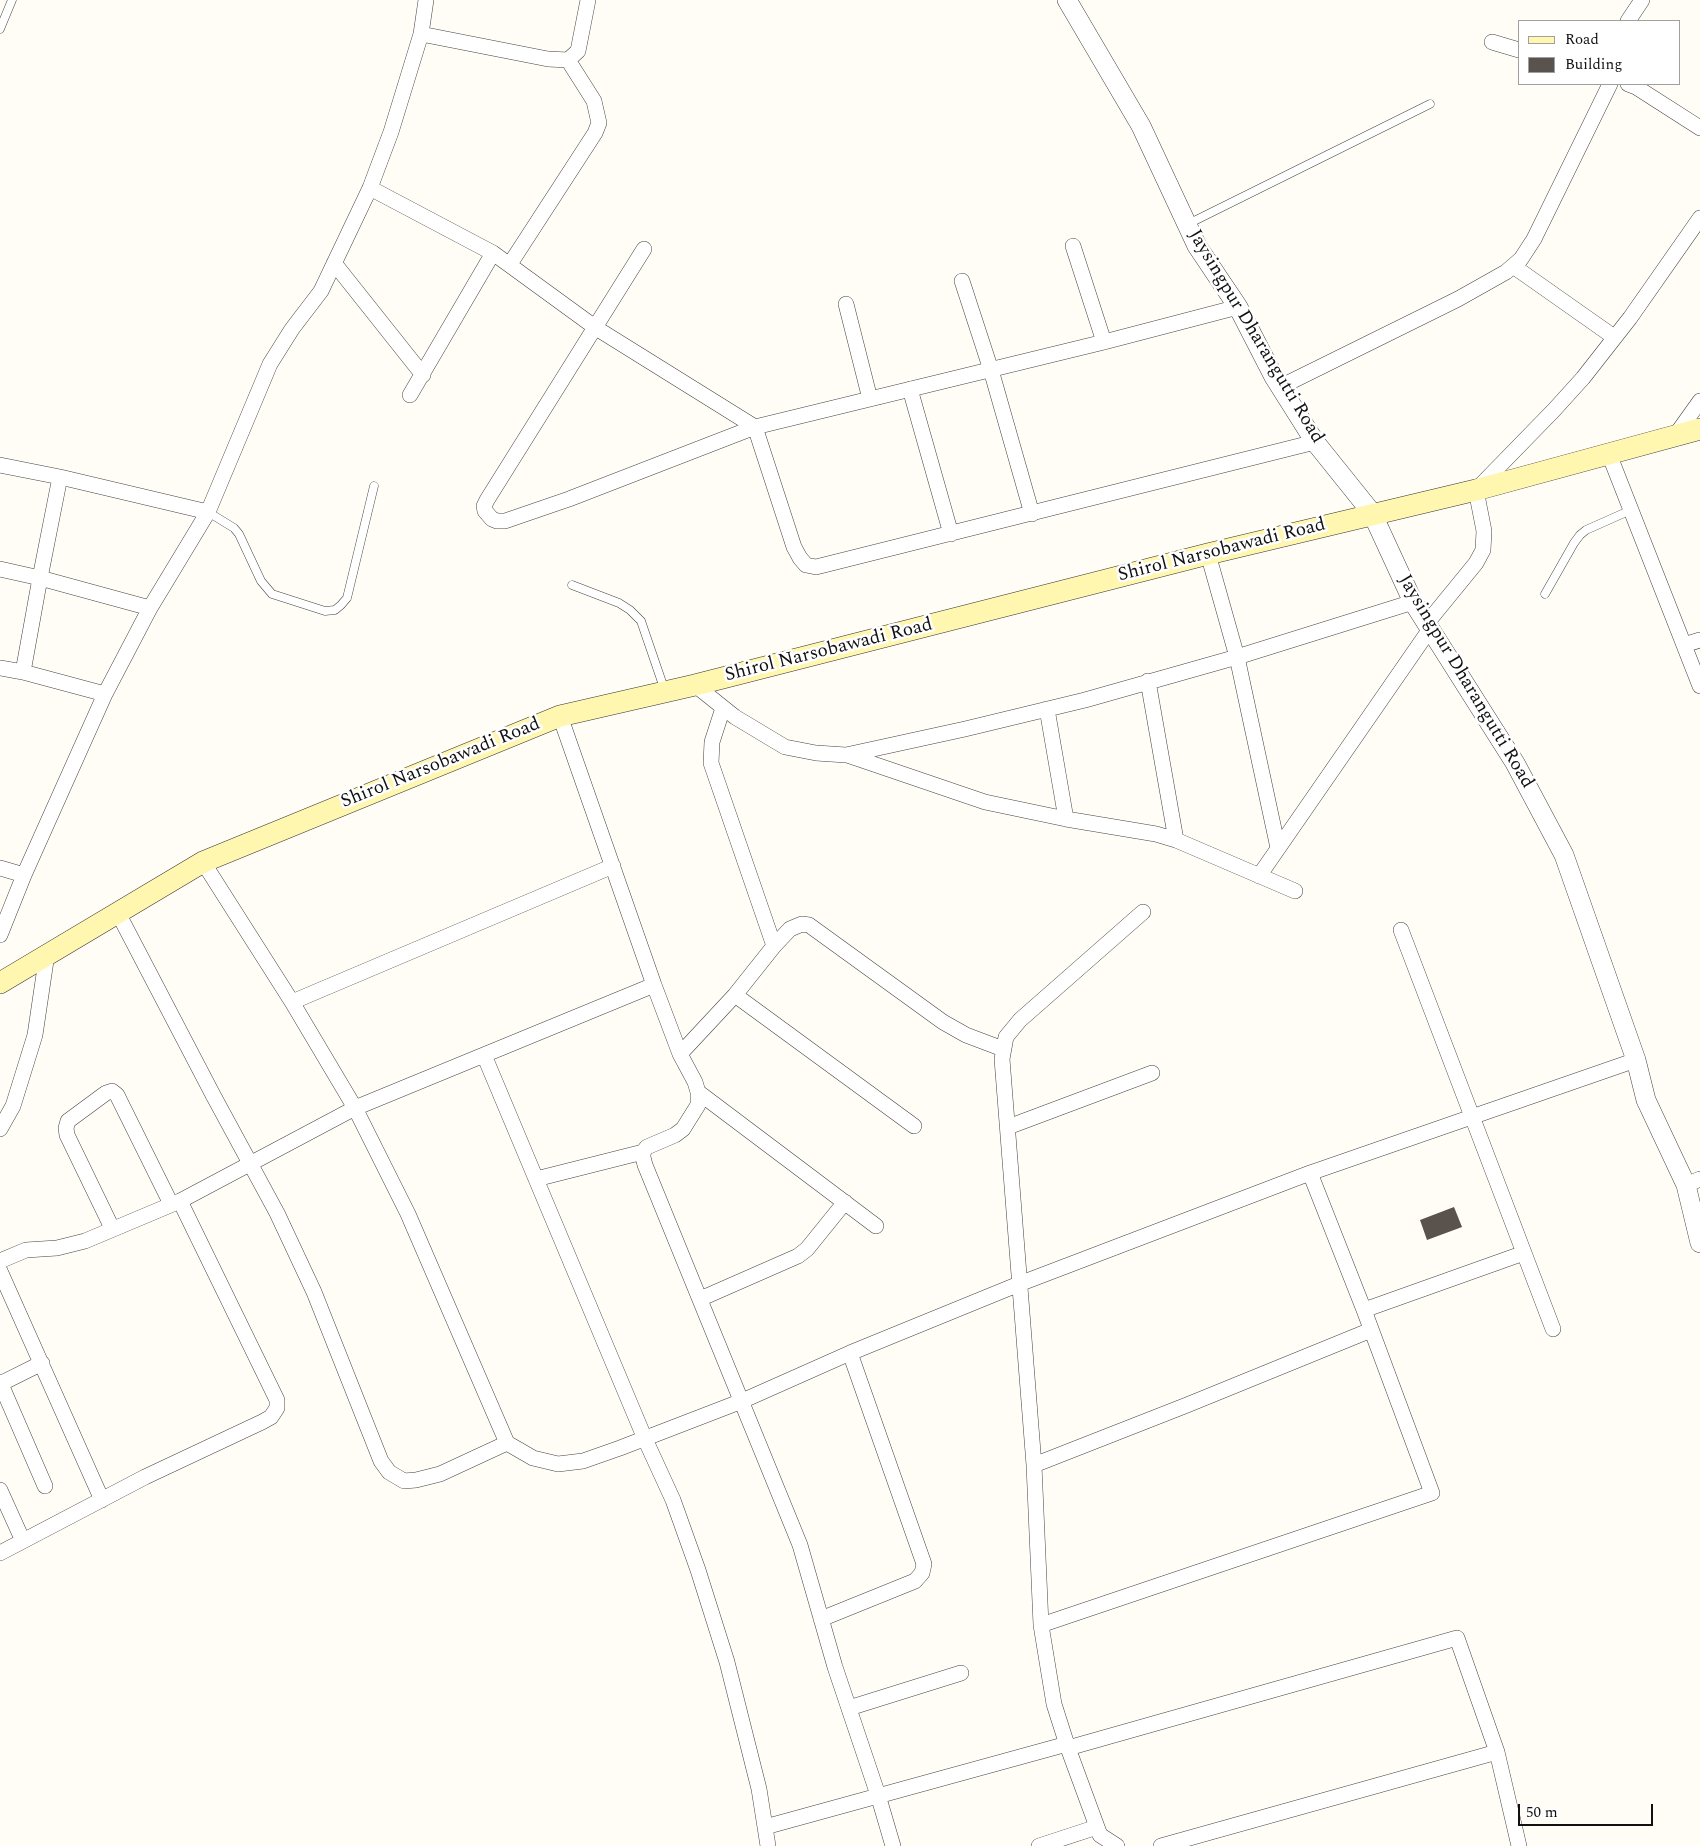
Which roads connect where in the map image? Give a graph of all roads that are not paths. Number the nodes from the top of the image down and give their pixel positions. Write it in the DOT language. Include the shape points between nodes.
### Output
graph roads {
  1 [pos="12,0"];
  2 [pos="426,0"];
  3 [pos="588,0"];
  4 [pos="1067,0"];
  5 [pos="1642,0"];
  6 [pos="1629,20"];
  7 [pos="0,29"];
  8 [pos="421,34"];
  9 [pos="1492,42"];
  10 [pos="1518,50"];
  11 [pos="568,60"];
  12 [pos="1610,85"];
  13 [pos="1631,85"];
  14 [pos="1430,104"];
  15 [pos="1700,128"];
  16 [pos="370,188"];
  17 [pos="1700,218"];
  18 [pos="1187,224"];
  19 [pos="1073,246"];
  20 [pos="644,249"];
  21 [pos="493,253"];
  22 [pos="334,263"];
  23 [pos="510,264"];
  24 [pos="1513,266"];
  25 [pos="962,281"];
  26 [pos="846,304"];
  27 [pos="1238,307"];
  28 [pos="596,328"];
  29 [pos="1614,337"];
  30 [pos="1104,342"];
  31 [pos="991,370"];
  32 [pos="423,374"];
  33 [pos="1280,386"];
  34 [pos="910,389"];
  35 [pos="410,395"];
  36 [pos="870,399"];
  37 [pos="1700,401"];
  38 [pos="755,427"];
  39 [pos="1700,429"];
  40 [pos="1675,436"];
  41 [pos="1315,442"];
  42 [pos="1609,454"];
  43 [pos="0,464"];
  44 [pos="60,477"];
  45 [pos="374,486"];
  46 [pos="1476,490"];
  47 [pos="1631,510"];
  48 [pos="208,512"];
  49 [pos="1372,513"];
  50 [pos="1032,514"];
  51 [pos="951,534"];
  52 [pos="1208,554"];
  53 [pos="0,569"];
  54 [pos="40,578"];
  55 [pos="572,585"];
  56 [pos="1545,594"];
  57 [pos="1413,602"];
  58 [pos="150,608"];
  59 [pos="1429,626"];
  60 [pos="1700,640"];
  61 [pos="1684,645"];
  62 [pos="1237,657"];
  63 [pos="0,668"];
  64 [pos="23,672"];
  65 [pos="1148,681"];
  66 [pos="695,685"];
  67 [pos="1700,686"];
  68 [pos="666,692"];
  69 [pos="105,694"];
  70 [pos="724,708"];
  71 [pos="1047,709"];
  72 [pos="560,716"];
  73 [pos="846,754"];
  74 [pos="1066,819"];
  75 [pos="1176,840"];
  76 [pos="1278,848"];
  77 [pos="203,862"];
  78 [pos="612,866"];
  79 [pos="0,868"];
  80 [pos="24,875"];
  81 [pos="1259,876"];
  82 [pos="1295,891"];
  83 [pos="1143,912"];
  84 [pos="118,913"];
  85 [pos="1401,930"];
  86 [pos="0,935"];
  87 [pos="774,946"];
  88 [pos="47,954"];
  89 [pos="0,982"];
  90 [pos="654,985"];
  91 [pos="735,995"];
  92 [pos="292,1002"];
  93 [pos="1003,1049"];
  94 [pos="680,1054"];
  95 [pos="484,1055"];
  96 [pos="1636,1060"];
  97 [pos="1152,1073"];
  98 [pos="698,1092"];
  99 [pos="355,1108"];
  100 [pos="1472,1117"];
  101 [pos="914,1126"];
  102 [pos="1008,1127"];
  103 [pos="0,1129"];
  104 [pos="643,1152"];
  105 [pos="250,1165"];
  106 [pos="1310,1174"];
  107 [pos="536,1179"];
  108 [pos="1693,1182"];
  109 [pos="845,1202"];
  110 [pos="175,1203"];
  111 [pos="876,1226"];
  112 [pos="112,1228"];
  113 [pos="1700,1243"];
  114 [pos="1524,1254"];
  115 [pos="0,1260"];
  116 [pos="0,1271"];
  117 [pos="1019,1284"];
  118 [pos="700,1299"];
  119 [pos="1364,1310"];
  120 [pos="1553,1329"];
  121 [pos="1371,1330"];
  122 [pos="850,1353"];
  123 [pos="42,1364"];
  124 [pos="0,1383"];
  125 [pos="742,1401"];
  126 [pos="644,1439"];
  127 [pos="507,1443"];
  128 [pos="1034,1465"];
  129 [pos="45,1486"];
  130 [pos="0,1490"];
  131 [pos="102,1500"];
  132 [pos="24,1541"];
  133 [pos="0,1553"];
  134 [pos="822,1619"];
  135 [pos="1041,1624"];
  136 [pos="961,1674"];
  137 [pos="849,1708"];
  138 [pos="1068,1746"];
  139 [pos="1497,1752"];
  140 [pos="878,1796"];
  141 [pos="765,1827"];
  142 [pos="1097,1827"];
  143 [pos="768,1846"];
  144 [pos="893,1846"];
  145 [pos="1039,1846"];
  146 [pos="1117,1846"];
  147 [pos="1161,1846"];
  148 [pos="1519,1846"];
  1 -- 7 [label="lane"];
  2 -- 8 [label="street"];
  3 -- 11 [label="street" via="578,51"];
  4 -- 18 [label="street, Jaysingpur Dharangutti Road" via="1141,126"];
  5 -- 6 [label="street"];
  8 -- 11 [label="street"];
  8 -- 16 [label="street"];
  9 -- 10 [label="street"];
  11 -- 23 [label="street" via="594,101 599,123"];
  12 -- 24 [label="street" via="1534,239"];
  13 -- 15 [label="street"];
  14 -- 18 [label="lane"];
  16 -- 21 [label="street"];
  16 -- 22 [label="street"];
  17 -- 29 [label="street"];
  18 -- 27 [label="street, Jaysingpur Dharangutti Road" via="1197,246"];
  19 -- 30 [label="street"];
  20 -- 28 [label="street"];
  21 -- 23 [label="street"];
  21 -- 32 [label="street"];
  22 -- 32 [label="street"];
  22 -- 48 [label="street" via="321,291 270,364"];
  23 -- 28 [label="street"];
  24 -- 29 [label="street"];
  24 -- 33 [label="street" via="1458,299"];
  25 -- 31 [label="street"];
  26 -- 36 [label="street"];
  27 -- 30 [label="street"];
  27 -- 33 [label="street, Jaysingpur Dharangutti Road"];
  28 -- 38 [label="street"];
  28 -- 38 [label="street" via="486,500 485,511 492,520 505,520 569,499"];
  29 -- 46 [label="street" via="1583,378"];
  30 -- 31 [label="street"];
  31 -- 34 [label="street"];
  31 -- 50 [label="street"];
  32 -- 35 [label="street"];
  33 -- 41 [label="street, Jaysingpur Dharangutti Road"];
  34 -- 36 [label="street"];
  34 -- 51 [label="street"];
  36 -- 38 [label="street"];
  37 -- 40 [label="street"];
  38 -- 51 [label="street" via="794,547 806,564 816,567"];
  39 -- 40 [label="main road, Shirol Narsobawadi Road"];
  40 -- 42 [label="main road, Shirol Narsobawadi Road"];
  41 -- 49 [label="street, Jaysingpur Dharangutti Road"];
  41 -- 50 [label="street"];
  42 -- 46 [label="main road, Shirol Narsobawadi Road"];
  42 -- 47 [label="street"];
  43 -- 44 [label="street"];
  44 -- 48 [label="street"];
  44 -- 54 [label="street"];
  45 -- 48 [label="lane" via="347,598 335,610 325,611 272,594 260,581 239,534"];
  46 -- 49 [label="main road, Shirol Narsobawadi Road"];
  46 -- 59 [label="street" via="1484,531 1483,550"];
  47 -- 56 [label="lane" via="1580,535"];
  47 -- 61 [label="street"];
  48 -- 58 [label="street"];
  49 -- 52 [label="main road, Shirol Narsobawadi Road"];
  49 -- 57 [label="street, Jaysingpur Dharangutti Road"];
  50 -- 51 [label="street"];
  52 -- 62 [label="street"];
  52 -- 66 [label="main road, Shirol Narsobawadi Road"];
  53 -- 54 [label="street"];
  54 -- 58 [label="street"];
  54 -- 64 [label="street"];
  55 -- 68 [label="lane" via="619,603 641,621"];
  57 -- 59 [label="street, Jaysingpur Dharangutti Road"];
  57 -- 62 [label="street"];
  58 -- 69 [label="street"];
  59 -- 76 [label="street"];
  59 -- 96 [label="street, Jaysingpur Dharangutti Road" via="1515,763 1564,855"];
  60 -- 61 [label="street"];
  61 -- 67 [label="street"];
  62 -- 65 [label="street"];
  62 -- 76 [label="street"];
  63 -- 64 [label="street"];
  64 -- 69 [label="street"];
  65 -- 71 [label="street"];
  65 -- 75 [label="street"];
  66 -- 68 [label="main road, Shirol Narsobawadi Road"];
  66 -- 70 [label="street"];
  68 -- 72 [label="main road, Shirol Narsobawadi Road"];
  69 -- 80 [label="street"];
  70 -- 73 [label="street" via="785,747"];
  70 -- 87 [label="street" via="712,742 711,763"];
  71 -- 73 [label="street"];
  71 -- 74 [label="street"];
  72 -- 77 [label="main road, Shirol Narsobawadi Road"];
  72 -- 78 [label="street"];
  73 -- 74 [label="street" via="985,802"];
  74 -- 75 [label="street"];
  75 -- 81 [label="street"];
  76 -- 81 [label="street"];
  77 -- 84 [label="main road, Shirol Narsobawadi Road"];
  77 -- 92 [label="street"];
  78 -- 90 [label="street"];
  78 -- 92 [label="street"];
  79 -- 80 [label="street"];
  80 -- 86 [label="street"];
  81 -- 82 [label="street"];
  83 -- 93 [label="street" via="1020,1020 1006,1037"];
  84 -- 88 [label="main road, Shirol Narsobawadi Road"];
  84 -- 105 [label="street"];
  85 -- 100 [label="street"];
  87 -- 91 [label="street"];
  87 -- 93 [label="street" via="790,929 802,924 810,925 943,1022"];
  88 -- 89 [label="main road, Shirol Narsobawadi Road"];
  88 -- 103 [label="street" via="35,1035 13,1106"];
  90 -- 94 [label="street"];
  90 -- 95 [label="street"];
  91 -- 94 [label="street"];
  91 -- 101 [label="street"];
  92 -- 99 [label="street"];
  93 -- 102 [label="street"];
  94 -- 98 [label="street"];
  95 -- 99 [label="street"];
  95 -- 107 [label="street"];
  96 -- 100 [label="street"];
  96 -- 108 [label="street, Jaysingpur Dharangutti Road" via="1646,1100"];
  97 -- 102 [label="street"];
  98 -- 104 [label="street" via="698,1105 683,1129"];
  98 -- 109 [label="street"];
  99 -- 105 [label="street"];
  99 -- 127 [label="street" via="408,1214"];
  100 -- 106 [label="street"];
  100 -- 114 [label="street"];
  102 -- 117 [label="street"];
  104 -- 107 [label="street"];
  104 -- 118 [label="street" via="644,1165"];
  105 -- 110 [label="street"];
  105 -- 127 [label="street" via="277,1213 314,1292 381,1461 389,1472 404,1481 416,1480 440,1474"];
  106 -- 117 [label="street"];
  106 -- 119 [label="street"];
  107 -- 126 [label="street"];
  108 -- 113 [label="street, Jaysingpur Dharangutti Road"];
  109 -- 111 [label="street"];
  109 -- 118 [label="street" via="798,1256"];
  110 -- 112 [label="street"];
  110 -- 112 [label="street" via="117,1094 112,1091 106,1093 68,1121 66,1135"];
  110 -- 131 [label="street" via="277,1400 277,1408 262,1422"];
  112 -- 115 [label="street" via="72,1245 26,1250"];
  114 -- 119 [label="street"];
  114 -- 120 [label="street"];
  116 -- 123 [label="street"];
  117 -- 122 [label="street"];
  117 -- 128 [label="street"];
  118 -- 125 [label="street"];
  119 -- 121 [label="street"];
  121 -- 128 [label="street"];
  121 -- 135 [label="street" via="1432,1493"];
  122 -- 125 [label="street"];
  122 -- 134 [label="street" via="924,1564 922,1574 915,1580"];
  123 -- 124 [label="street"];
  123 -- 131 [label="street"];
  124 -- 129 [label="street"];
  125 -- 126 [label="street"];
  125 -- 134 [label="street" via="800,1545"];
  126 -- 127 [label="street" via="583,1462 558,1464 533,1458"];
  126 -- 141 [label="street" via="673,1500 727,1662 759,1789"];
  128 -- 135 [label="street"];
  130 -- 132 [label="street"];
  131 -- 132 [label="street"];
  132 -- 133 [label="street"];
  134 -- 137 [label="street"];
  135 -- 138 [label="street" via="1054,1704"];
  136 -- 137 [label="street"];
  137 -- 140 [label="street"];
  138 -- 139 [label="street" via="1457,1638"];
  138 -- 140 [label="street"];
  138 -- 142 [label="street"];
  139 -- 147 [label="street"];
  139 -- 148 [label="street"];
  140 -- 141 [label="street"];
  140 -- 144 [label="street"];
  141 -- 143 [label="street"];
  142 -- 145 [label="street"];
  142 -- 146 [label="street" via="1100,1835"];
}
